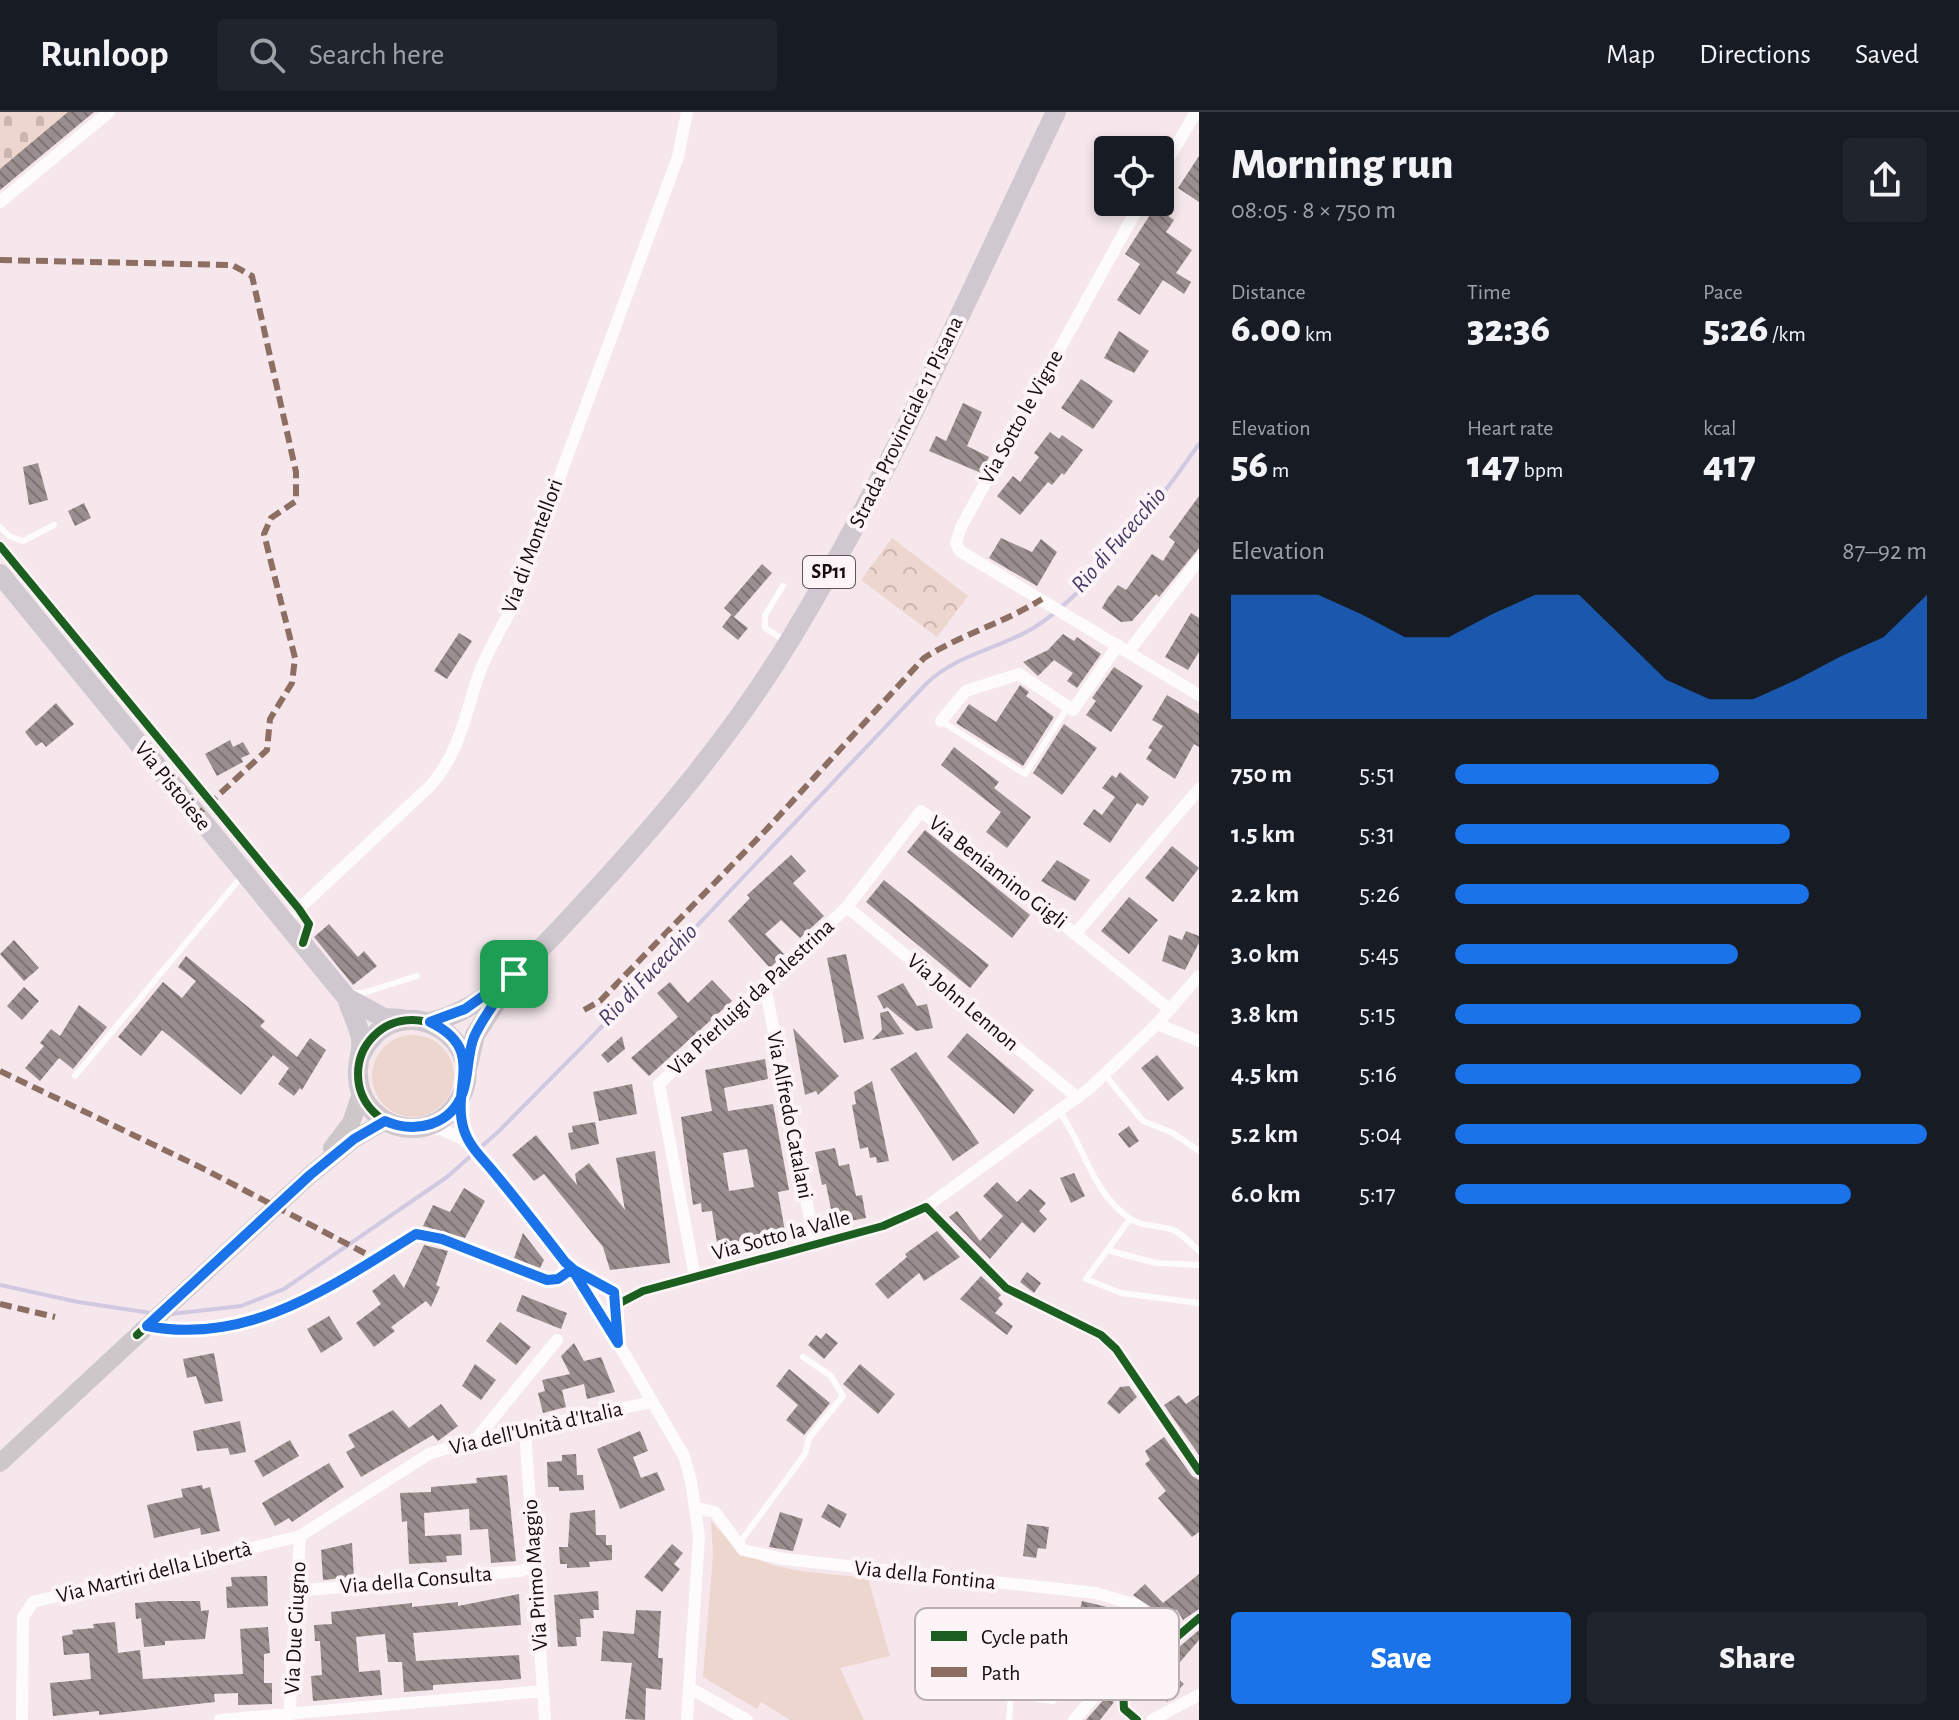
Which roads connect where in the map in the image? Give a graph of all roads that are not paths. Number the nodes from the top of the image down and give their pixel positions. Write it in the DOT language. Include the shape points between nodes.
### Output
graph roads {
  1 [pos="109,112"];
  2 [pos="687,112"];
  3 [pos="1056,112"];
  4 [pos="1196,112"];
  5 [pos="1174,149"];
  6 [pos="0,202"];
  7 [pos="1133,216"];
  8 [pos="54,525"];
  9 [pos="0,527"];
  10 [pos="1199,560"];
  11 [pos="0,574"];
  12 [pos="783,586"];
  13 [pos="788,643"];
  14 [pos="1123,648"];
  15 [pos="1199,695"];
  16 [pos="1068,707"];
  17 [pos="941,721"];
  18 [pos="1199,789"];
  19 [pos="244,873"];
  20 [pos="847,907"];
  21 [pos="285,922"];
  22 [pos="1076,933"];
  23 [pos="514,974"];
  24 [pos="417,976"];
  25 [pos="1199,976"];
  26 [pos="765,986"];
  27 [pos="345,995"];
  28 [pos="1169,1009"];
  29 [pos="406,1020"];
  30 [pos="430,1022"];
  31 [pos="1157,1024"];
  32 [pos="1199,1041"];
  33 [pos="362,1053"];
  34 [pos="1105,1075"];
  35 [pos="75,1076"];
  36 [pos="465,1082"];
  37 [pos="361,1094"];
  38 [pos="1078,1098"];
  39 [pos="1059,1111"];
  40 [pos="385,1121"];
  41 [pos="418,1128"];
  42 [pos="469,1142"];
  43 [pos="1199,1151"];
  44 [pos="310,1175"];
  45 [pos="926,1207"];
  46 [pos="1130,1219"];
  47 [pos="815,1245"];
  48 [pos="1110,1251"];
  49 [pos="1199,1251"];
  50 [pos="1199,1265"];
  51 [pos="573,1270"];
  52 [pos="695,1277"];
  53 [pos="609,1287"];
  54 [pos="1006,1288"];
  55 [pos="643,1291"];
  56 [pos="1199,1303"];
  57 [pos="592,1304"];
  58 [pos="615,1306"];
  59 [pos="142,1330"];
  60 [pos="557,1340"];
  61 [pos="618,1343"];
  62 [pos="803,1357"];
  63 [pos="1134,1378"];
  64 [pos="652,1402"];
  65 [pos="525,1431"];
  66 [pos="476,1439"];
  67 [pos="0,1463"];
  68 [pos="1199,1471"];
  69 [pos="697,1508"];
  70 [pos="300,1536"];
  71 [pos="738,1545"];
  72 [pos="535,1565"];
  73 [pos="296,1591"];
  74 [pos="1140,1608"];
  75 [pos="1199,1618"];
  76 [pos="1179,1635"];
  77 [pos="690,1688"];
  78 [pos="543,1691"];
  79 [pos="1199,1695"];
  80 [pos="1011,1700"];
  81 [pos="1091,1700"];
  82 [pos="1124,1700"];
  83 [pos="290,1717"];
  84 [pos="22,1720"];
  85 [pos="220,1720"];
  86 [pos="545,1720"];
  87 [pos="687,1720"];
  88 [pos="747,1720"];
  89 [pos="1009,1720"];
  90 [pos="1074,1720"];
  91 [pos="1137,1720"];
  92 [pos="1152,1720"];
  1 -- 6 [label="street"];
  2 -- 21 [label="street, Via di Montellori" via="678,157 510,611 478,677 455,752 432,784"];
  3 -- 13 [label="main road, Strada Provinciale 11 Pisana / SP11" via="856,525"];
  4 -- 5 [label="street"];
  7 -- 14 [label="street, Via Sotto le Vigne" via="956,543 960,551"];
  8 -- 9 [label="lane" via="23,541"];
  10 -- 14 [label="street"];
  11 -- 19 [label="main road, Via Pistoiese"];
  12 -- 13 [label="lane" via="765,615 765,628"];
  13 -- 23 [label="main road, Strada Provinciale 11 Pisana / SP11" via="682,795"];
  14 -- 15 [label="street"];
  14 -- 16 [label="street" via="1073,710"];
  16 -- 17 [label="street" via="1019,674 966,691"];
  16 -- 17 [label="lane" via="1025,774"];
  18 -- 22 [label="street"];
  19 -- 21 [label="main road, Via Pistoiese"];
  19 -- 35 [label="lane"];
  20 -- 22 [label="street, Via Beniamino Gigli" via="921,811"];
  20 -- 26 [label="street, Via Pierluigi da Palestrina"];
  20 -- 38 [label="street, Via John Lennon"];
  21 -- 27 [label="main road, Via Pistoiese"];
  22 -- 28 [label="street, Via Beniamino Gigli"];
  23 -- 30 [label="main road, Strada Provinciale 11 Pisana / SP11" via="465,1009"];
  23 -- 36 [label="main road, Strada Provinciale 11 Pisana" via="475,1035"];
  24 -- 27 [label="lane"];
  25 -- 28 [label="street, Via Sotto la Valle"];
  26 -- 47 [label="street, Via Alfredo Catalani"];
  26 -- 52 [label="street, Via Pierluigi da Palestrina" via="659,1084"];
  27 -- 29 [label="main road, Via Pistoiese" via="384,1018"];
  27 -- 33 [label="main road, Via Pistoiese"];
  28 -- 31 [label="street, Via Sotto la Valle"];
  29 -- 30 [label="main road"];
  29 -- 33 [label="main road" via="380,1030"];
  30 -- 36 [label="main road" via="456,1042"];
  31 -- 32 [label="street"];
  31 -- 34 [label="street, Via Sotto la Valle"];
  33 -- 37 [label="main road" via="357,1073"];
  34 -- 38 [label="street, Via Sotto la Valle"];
  34 -- 43 [label="lane" via="1143,1121"];
  36 -- 41 [label="main road" via="446,1116"];
  36 -- 42 [label="street" via="463,1128"];
  37 -- 40 [label="main road"];
  37 -- 44 [label="main road" via="351,1123"];
  38 -- 39 [label="street, Via Sotto la Valle"];
  39 -- 45 [label="street, Via Sotto la Valle"];
  39 -- 46 [label="lane" via="1078,1138 1096,1183"];
  40 -- 41 [label="main road"];
  40 -- 44 [label="main road"];
  41 -- 42 [label="street" via="441,1129"];
  42 -- 51 [label="street"];
  44 -- 59 [label="main road"];
  45 -- 47 [label="street, Via Sotto la Valle" via="883,1226"];
  45 -- 54 [label="street"];
  46 -- 48 [label="lane"];
  46 -- 49 [label="lane" via="1173,1229"];
  47 -- 52 [label="street, Via Sotto la Valle"];
  48 -- 50 [label="lane" via="1156,1263"];
  48 -- 56 [label="lane" via="1086,1279 1121,1293"];
  51 -- 53 [label="street"];
  51 -- 57 [label="street"];
  51 -- 59 [label="street" via="547,1280 416,1234 270,1317 191,1332"];
  52 -- 55 [label="street, Via Sotto la Valle"];
  53 -- 55 [label="street, Via Sotto la Valle"];
  53 -- 57 [label="street" via="595,1289"];
  53 -- 58 [label="street"];
  55 -- 58 [label="street, Via Sotto la Valle"];
  57 -- 58 [label="street" via="604,1313"];
  57 -- 61 [label="street"];
  58 -- 61 [label="street"];
  59 -- 67 [label="main road"];
  60 -- 66 [label="street"];
  61 -- 64 [label="street"];
  62 -- 71 [label="lane" via="831,1376 843,1396"];
  63 -- 68 [label="street"];
  64 -- 65 [label="street, Via dell'Unità d'Italia"];
  64 -- 69 [label="street" via="684,1456"];
  65 -- 66 [label="street, Via dell'Unità d'Italia"];
  65 -- 72 [label="street, Via Primo Maggio"];
  66 -- 70 [label="street, Via dell'Unità d'Italia" via="429,1454"];
  69 -- 71 [label="street" via="715,1512"];
  69 -- 77 [label="street"];
  70 -- 73 [label="street, Via Due Giugno"];
  70 -- 84 [label="street, Via Martiri della Libertà" via="29,1604 23,1617"];
  71 -- 74 [label="street, Via della Fontina" via="784,1559 1096,1593"];
  72 -- 73 [label="street, Via della Consulta" via="520,1571"];
  72 -- 78 [label="street, Via Primo Maggio"];
  73 -- 83 [label="street, Via Due Giugno"];
  75 -- 76 [label="street"];
  77 -- 87 [label="street"];
  77 -- 88 [label="street"];
  78 -- 83 [label="street"];
  78 -- 86 [label="street, Via Primo Maggio"];
  79 -- 92 [label="street"];
  80 -- 89 [label="lane"];
  81 -- 90 [label="street"];
  82 -- 91 [label="street" via="1124,1709"];
  83 -- 85 [label="street"];
}
